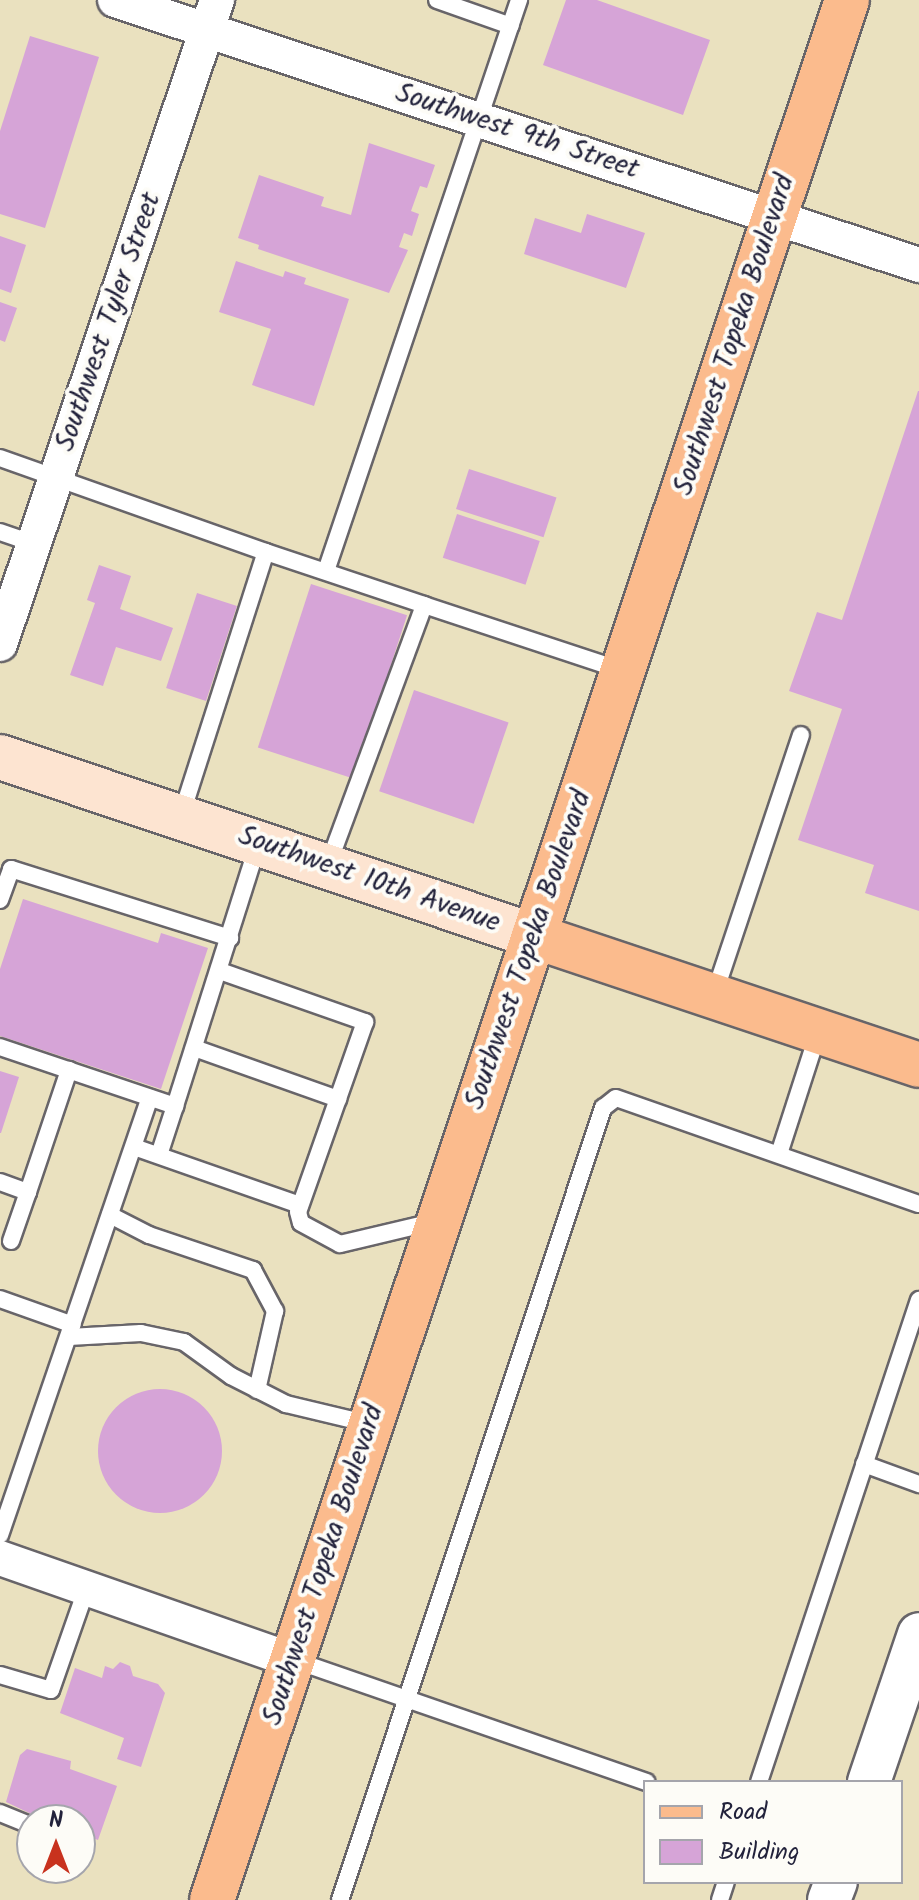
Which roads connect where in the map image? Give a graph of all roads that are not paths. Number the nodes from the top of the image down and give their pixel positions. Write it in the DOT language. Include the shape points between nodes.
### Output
graph roads {
  1 [pos="115,0"];
  2 [pos="437,0"];
  3 [pos="519,0"];
  4 [pos="847,0"];
  5 [pos="212,15"];
  6 [pos="511,26"];
  7 [pos="479,119"];
  8 [pos="775,216"];
  9 [pos="919,265"];
  10 [pos="0,458"];
  11 [pos="57,476"];
  12 [pos="0,532"];
  13 [pos="35,544"];
  14 [pos="266,552"];
  15 [pos="326,571"];
  16 [pos="424,605"];
  17 [pos="0,644"];
  18 [pos="623,670"];
  19 [pos="801,735"];
  20 [pos="0,757"];
  21 [pos="180,817"];
  22 [pos="259,844"];
  23 [pos="327,867"];
  24 [pos="0,900"];
  25 [pos="534,936"];
  26 [pos="230,938"];
  27 [pos="220,971"];
  28 [pos="714,996"];
  29 [pos="818,1031"];
  30 [pos="0,1047"];
  31 [pos="194,1048"];
  32 [pos="919,1065"];
  33 [pos="69,1070"];
  34 [pos="150,1098"];
  35 [pos="338,1099"];
  36 [pos="175,1106"];
  37 [pos="134,1147"];
  38 [pos="779,1154"];
  39 [pos="159,1155"];
  40 [pos="0,1182"];
  41 [pos="28,1192"];
  42 [pos="919,1204"];
  43 [pos="300,1205"];
  44 [pos="110,1215"];
  45 [pos="439,1220"];
  46 [pos="11,1241"];
  47 [pos="0,1299"];
  48 [pos="919,1300"];
  49 [pos="71,1331"];
  50 [pos="257,1390"];
  51 [pos="370,1425"];
  52 [pos="864,1464"];
  53 [pos="919,1484"];
  54 [pos="0,1535"];
  55 [pos="0,1558"];
  56 [pos="87,1587"];
  57 [pos="919,1634"];
  58 [pos="292,1660"];
  59 [pos="0,1675"];
  60 [pos="407,1699"];
  61 [pos="760,1780"];
  62 [pos="870,1780"];
  63 [pos="643,1781"];
  64 [pos="212,1900"];
  65 [pos="340,1900"];
  1 -- 5 [label="street, Southwest 9th Street"];
  2 -- 6 [label="lane"];
  3 -- 6 [label="lane"];
  4 -- 8 [label="main road, Southwest Topeka Boulevard"];
  5 -- 7 [label="street, Southwest 9th Street"];
  5 -- 11 [label="street, Southwest Tyler Street"];
  6 -- 7 [label="lane"];
  7 -- 8 [label="street, Southwest 9th Street"];
  7 -- 15 [label="lane"];
  8 -- 9 [label="street, Southwest 9th Street"];
  8 -- 18 [label="main road, Southwest Topeka Boulevard"];
  10 -- 11 [label="lane"];
  11 -- 13 [label="street, Southwest Tyler Street"];
  11 -- 14 [label="lane"];
  12 -- 13 [label="lane"];
  13 -- 17 [label="street, Southwest Tyler Street"];
  14 -- 15 [label="lane"];
  14 -- 21 [label="lane"];
  15 -- 16 [label="lane"];
  16 -- 18 [label="lane"];
  16 -- 23 [label="lane"];
  18 -- 25 [label="main road, Southwest Topeka Boulevard"];
  19 -- 28 [label="lane"];
  20 -- 21 [label="main road, Southwest 10th Avenue"];
  21 -- 22 [label="main road, Southwest 10th Avenue"];
  22 -- 23 [label="main road, Southwest 10th Avenue"];
  22 -- 26 [label="lane"];
  23 -- 25 [label="main road, Southwest 10th Avenue"];
  24 -- 26 [label="lane" via="11,869"];
  25 -- 28 [label="main road, Southwest 10th Avenue"];
  25 -- 45 [label="main road, Southwest Topeka Boulevard"];
  26 -- 27 [label="lane"];
  27 -- 31 [label="lane"];
  27 -- 35 [label="lane" via="365,1022"];
  28 -- 29 [label="main road, Southwest 10th Avenue"];
  29 -- 32 [label="main road, Southwest 10th Avenue"];
  29 -- 38 [label="lane"];
  30 -- 33 [label="lane"];
  31 -- 35 [label="lane"];
  31 -- 36 [label="lane"];
  33 -- 34 [label="lane"];
  33 -- 41 [label="lane"];
  34 -- 36 [label="lane"];
  34 -- 37 [label="lane"];
  35 -- 43 [label="lane"];
  36 -- 39 [label="lane"];
  37 -- 39 [label="lane"];
  37 -- 44 [label="lane"];
  38 -- 42 [label="lane"];
  38 -- 60 [label="lane" via="616,1098 603,1108"];
  39 -- 43 [label="lane"];
  40 -- 41 [label="lane"];
  41 -- 46 [label="lane"];
  43 -- 45 [label="lane" via="301,1223 340,1244"];
  44 -- 49 [label="lane"];
  44 -- 50 [label="lane" via="149,1235 253,1270 275,1311"];
  45 -- 51 [label="main road, Southwest Topeka Boulevard"];
  47 -- 49 [label="lane"];
  48 -- 52 [label="lane"];
  49 -- 50 [label="lane" via="141,1333 184,1342"];
  49 -- 54 [label="lane"];
  50 -- 51 [label="lane" via="286,1404"];
  51 -- 58 [label="main road, Southwest Topeka Boulevard"];
  52 -- 53 [label="lane"];
  52 -- 61 [label="lane"];
  55 -- 56 [label="street"];
  56 -- 58 [label="street"];
  56 -- 59 [label="lane" via="51,1690"];
  57 -- 62 [label="street"];
  58 -- 60 [label="lane"];
  58 -- 64 [label="main road, Southwest Topeka Boulevard"];
  60 -- 63 [label="lane"];
  60 -- 65 [label="lane"];
}
